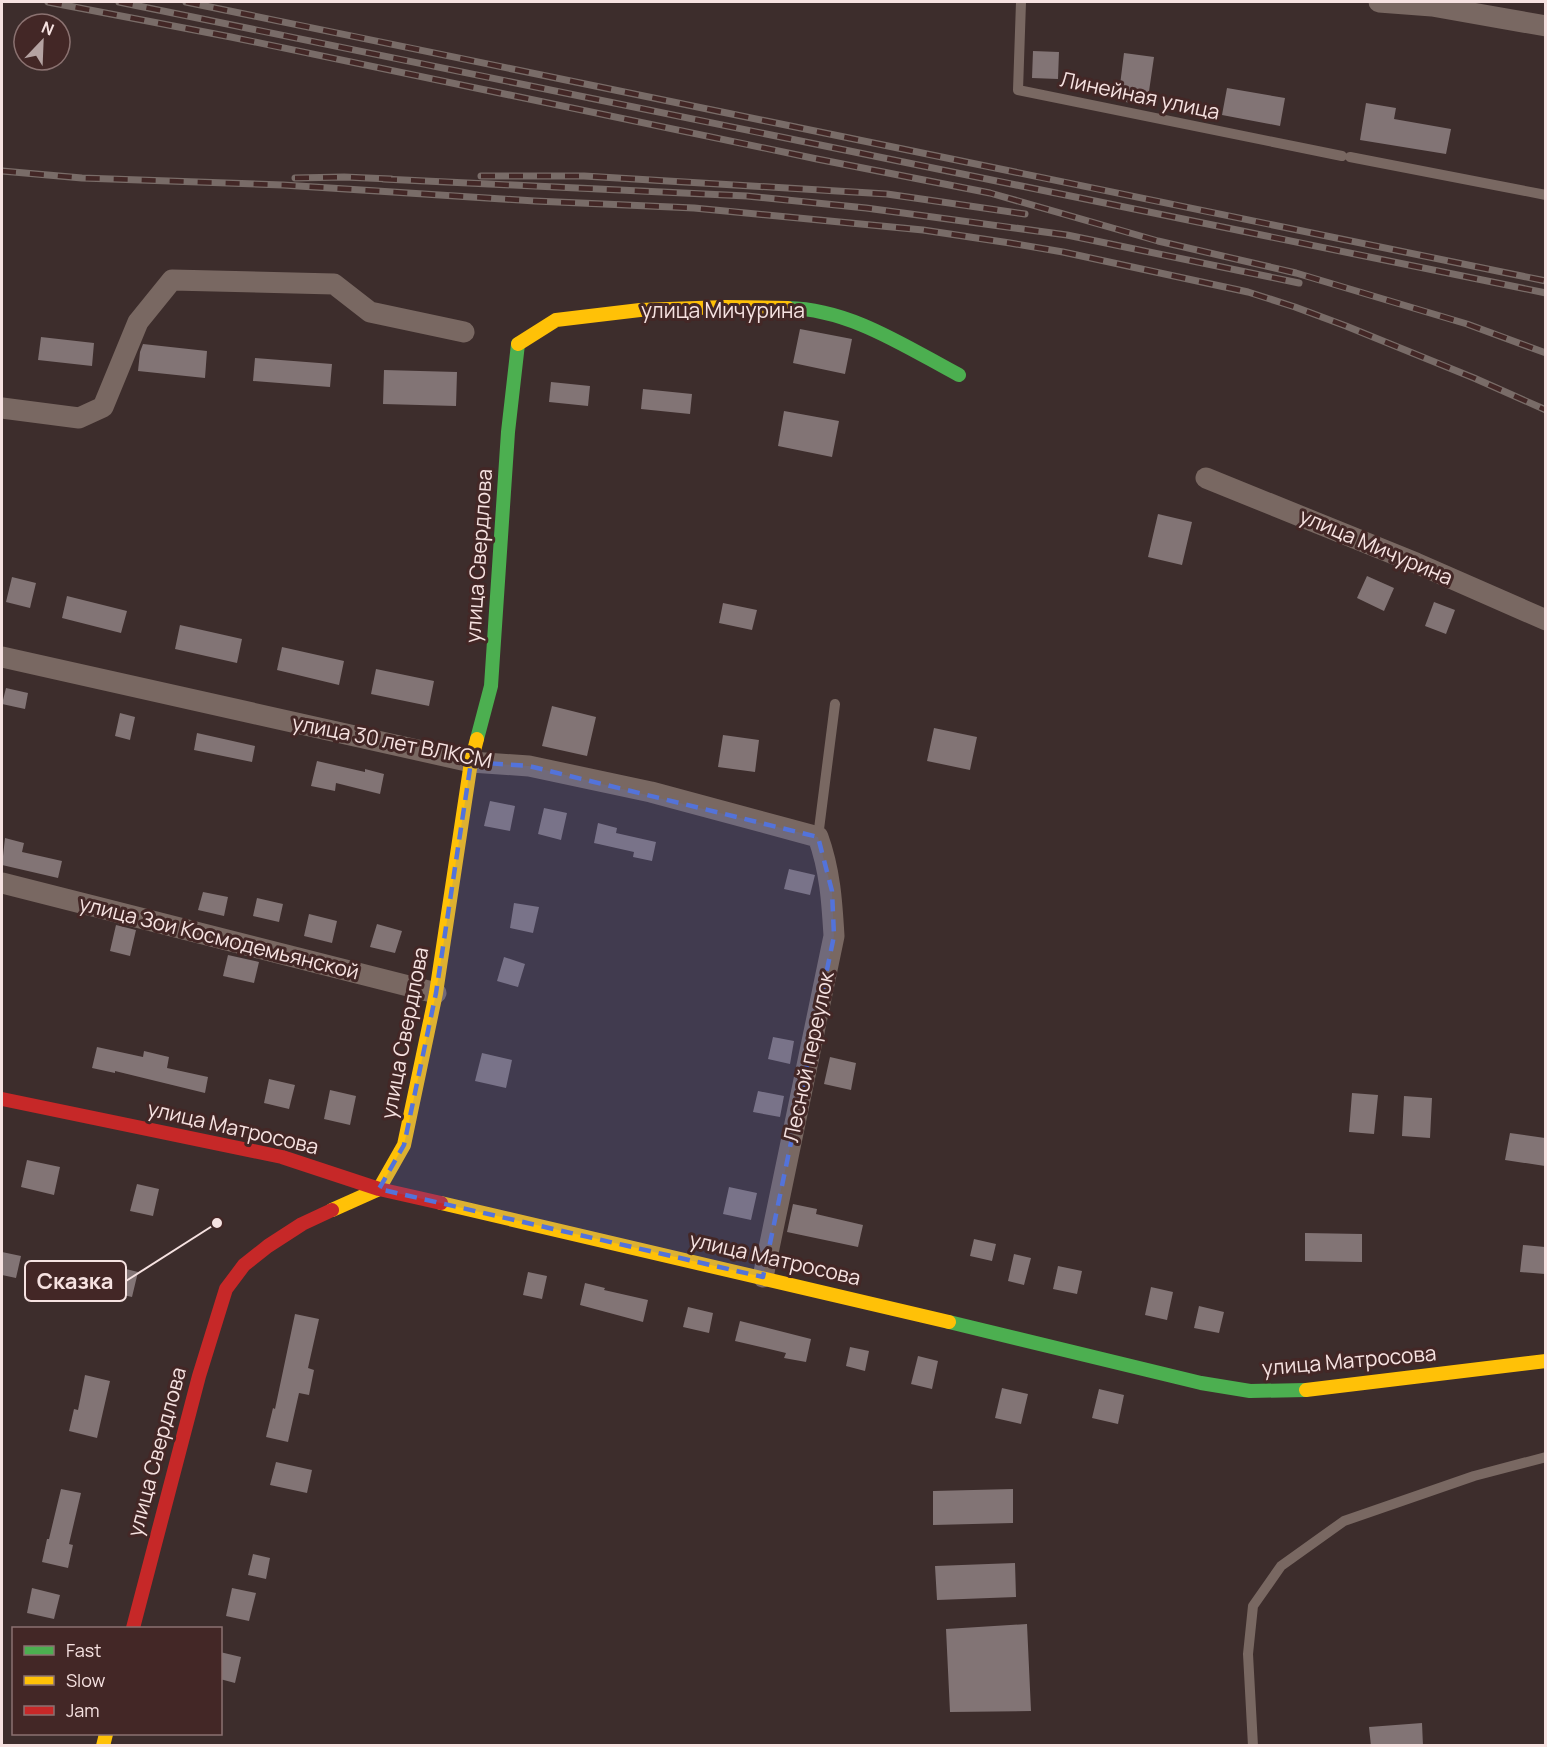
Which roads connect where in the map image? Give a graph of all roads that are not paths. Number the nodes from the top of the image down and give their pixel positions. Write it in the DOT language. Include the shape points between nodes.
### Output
graph roads {
  1 [pos="1021,2"];
  2 [pos="1379,2"];
  3 [pos="1433,4"];
  4 [pos="1545,26"];
  5 [pos="1545,195"];
  6 [pos="464,332"];
  7 [pos="517,345"];
  8 [pos="959,375"];
  9 [pos="2,408"];
  10 [pos="1206,478"];
  11 [pos="1545,620"];
  12 [pos="2,657"];
  13 [pos="835,704"];
  14 [pos="471,762"];
  15 [pos="818,837"];
  16 [pos="2,883"];
  17 [pos="436,993"];
  18 [pos="2,1102"];
  19 [pos="379,1189"];
  20 [pos="764,1277"];
  21 [pos="1545,1361"];
  22 [pos="1545,1457"];
  23 [pos="134,1627"];
  24 [pos="1253,1746"];
  1 -- 5 [label="lane, Линейная улица" via="1018,90"];
  2 -- 3 [label="street"];
  3 -- 4 [label="street"];
  6 -- 9 [label="street" via="370,312 334,284 172,280 138,322 103,407 80,418"];
  7 -- 8 [label="street, улица Мичурина" via="556,320 640,310 801,308 861,323"];
  7 -- 14 [label="street, улица Свердлова" via="491,686"];
  10 -- 11 [label="street, улица Мичурина"];
  12 -- 14 [label="street, улица 30 лет ВЛКСМ"];
  13 -- 15 [label="lane"];
  14 -- 15 [label="street, улица 30 лет ВЛКСМ" via="540,769 651,792"];
  14 -- 17 [label="street, улица Свердлова"];
  15 -- 20 [label="street, Лесной переулок" via="832,891 834,936"];
  16 -- 17 [label="street, улица Зои Космодемьянской"];
  17 -- 19 [label="street, улица Свердлова" via="404,1146"];
  18 -- 19 [label="street, улица Матросова" via="282,1157"];
  19 -- 20 [label="street, улица Матросова"];
  19 -- 23 [label="street, улица Свердлова" via="302,1224 268,1246 244,1265 226,1289 198,1376"];
  20 -- 21 [label="street, улица Матросова" via="1201,1383 1250,1391 1296,1391"];
  22 -- 24 [label="lane" via="1474,1476 1344,1521 1281,1566 1253,1606 1248,1654"];
}
